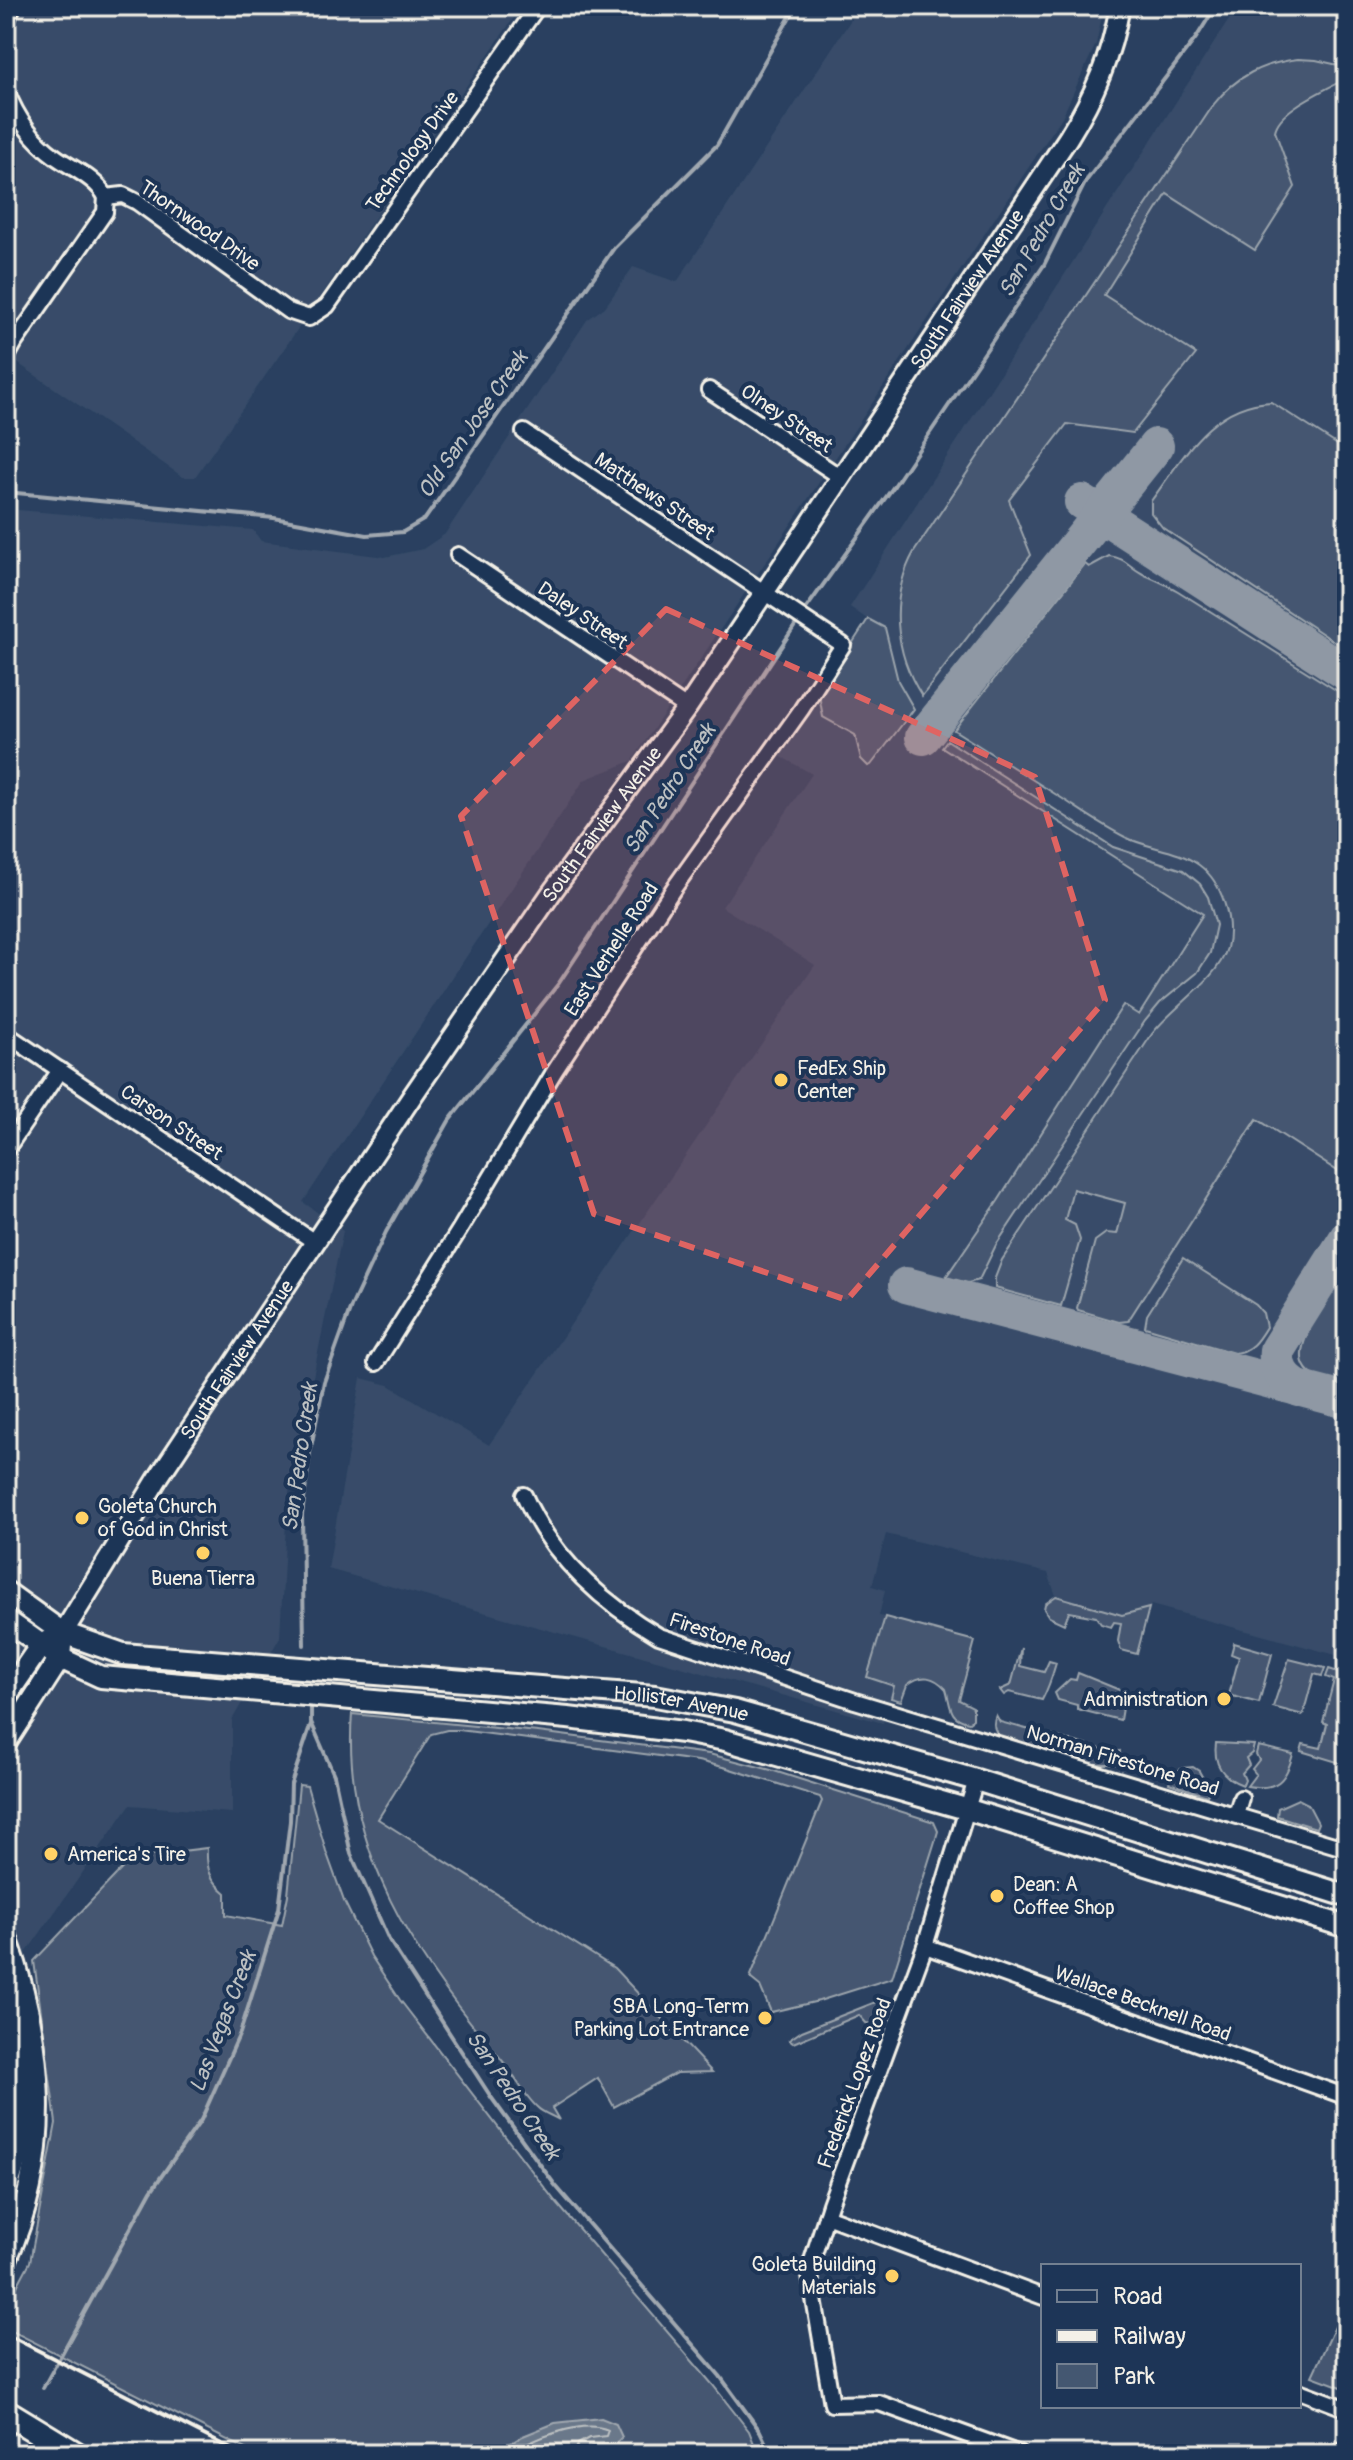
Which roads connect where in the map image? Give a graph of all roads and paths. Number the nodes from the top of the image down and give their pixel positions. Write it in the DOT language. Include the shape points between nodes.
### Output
graph roads {
  1 [pos="13,6"];
  2 [pos="538,6"];
  3 [pos="1120,6"];
  4 [pos="6,22"];
  5 [pos="6,90"];
  6 [pos="106,197"];
  7 [pos="315,316"];
  8 [pos="6,358"];
  9 [pos="709,390"];
  10 [pos="524,432"];
  11 [pos="842,478"];
  12 [pos="458,555"];
  13 [pos="765,593"];
  14 [pos="687,708"];
  15 [pos="6,1034"];
  16 [pos="60,1070"];
  17 [pos="6,1150"];
  18 [pos="316,1243"];
  19 [pos="376,1363"];
  20 [pos="524,1495"];
  21 [pos="6,1592"];
  22 [pos="6,1620"];
  23 [pos="63,1633"];
  24 [pos="41,1645"];
  25 [pos="60,1658"];
  26 [pos="6,1696"];
  27 [pos="886,1710"];
  28 [pos="6,1742"];
  29 [pos="976,1780"];
  30 [pos="1241,1798"];
  31 [pos="966,1809"];
  32 [pos="1236,1815"];
  33 [pos="1347,1849"];
  34 [pos="1347,1896"];
  35 [pos="1347,1927"];
  36 [pos="6,1937"];
  37 [pos="925,1946"];
  38 [pos="6,1992"];
  39 [pos="1347,2097"];
  40 [pos="6,2190"];
  41 [pos="826,2216"];
  42 [pos="6,2259"];
  43 [pos="1041,2296"];
  44 [pos="1301,2392"];
  45 [pos="1347,2409"];
  46 [pos="6,2412"];
  47 [pos="1347,2447"];
  48 [pos="75,2454"];
  49 [pos="1020,2454"];
  50 [pos="1337,2454"];
  1 -- 4 [label="street"];
  2 -- 7 [label="street, Technology Drive"];
  3 -- 11 [label="street, South Fairview Avenue" via="1106,63 1073,130"];
  5 -- 6 [label="street, Thornwood Drive" via="36,139"];
  6 -- 7 [label="street, Thornwood Drive" via="123,195 137,202 288,311"];
  6 -- 8 [label="street" via="105,212"];
  9 -- 11 [label="street, Olney Street"];
  10 -- 13 [label="street, Matthews Street"];
  11 -- 13 [label="street, South Fairview Avenue"];
  12 -- 14 [label="street, Daley Street"];
  13 -- 14 [label="street, South Fairview Avenue"];
  13 -- 19 [label="street, East Verhelle Road" via="843,645 674,888"];
  14 -- 18 [label="street, South Fairview Avenue" via="495,973"];
  15 -- 16 [label="street, Carson Street"];
  16 -- 17 [label="street"];
  16 -- 18 [label="street, Carson Street"];
  18 -- 23 [label="street, South Fairview Avenue"];
  20 -- 27 [label="street, Firestone Road" via="557,1553 631,1620 713,1656"];
  21 -- 23 [label="main road, Hollister Avenue"];
  22 -- 24 [label="main road, Hollister Avenue"];
  23 -- 24 [label="main road, South Fairview Avenue"];
  23 -- 25 [label="main road, South Fairview Avenue"];
  23 -- 29 [label="main road, Hollister Avenue" via="123,1654 655,1696 735,1711"];
  24 -- 25 [label="main road, Hollister Avenue"];
  24 -- 26 [label="main road, South Fairview Avenue"];
  25 -- 28 [label="main road, South Fairview Avenue"];
  25 -- 31 [label="main road, Hollister Avenue" via="101,1677 683,1732"];
  27 -- 32 [label="street, Norman Firestone Road"];
  29 -- 31 [label="street, Frederick Lopez Road"];
  29 -- 34 [label="main road, Hollister Avenue"];
  30 -- 32 [label="street"];
  31 -- 35 [label="main road, Hollister Avenue"];
  31 -- 37 [label="street, Frederick Lopez Road"];
  32 -- 33 [label="street, Norman Firestone Road"];
  36 -- 42 [label="main road" via="34,2040 38,2096 32,2178"];
  37 -- 39 [label="street, Wallace Becknell Road"];
  37 -- 41 [label="street, Frederick Lopez Road"];
  38 -- 40 [label="main road" via="23,2094 20,2137"];
  41 -- 43 [label="street"];
  41 -- 49 [label="street, Frederick Lopez Road" via="809,2270 832,2404 879,2403"];
  44 -- 45 [label="street"];
  46 -- 48 [label="highway"];
  47 -- 50 [label="street"];
}
